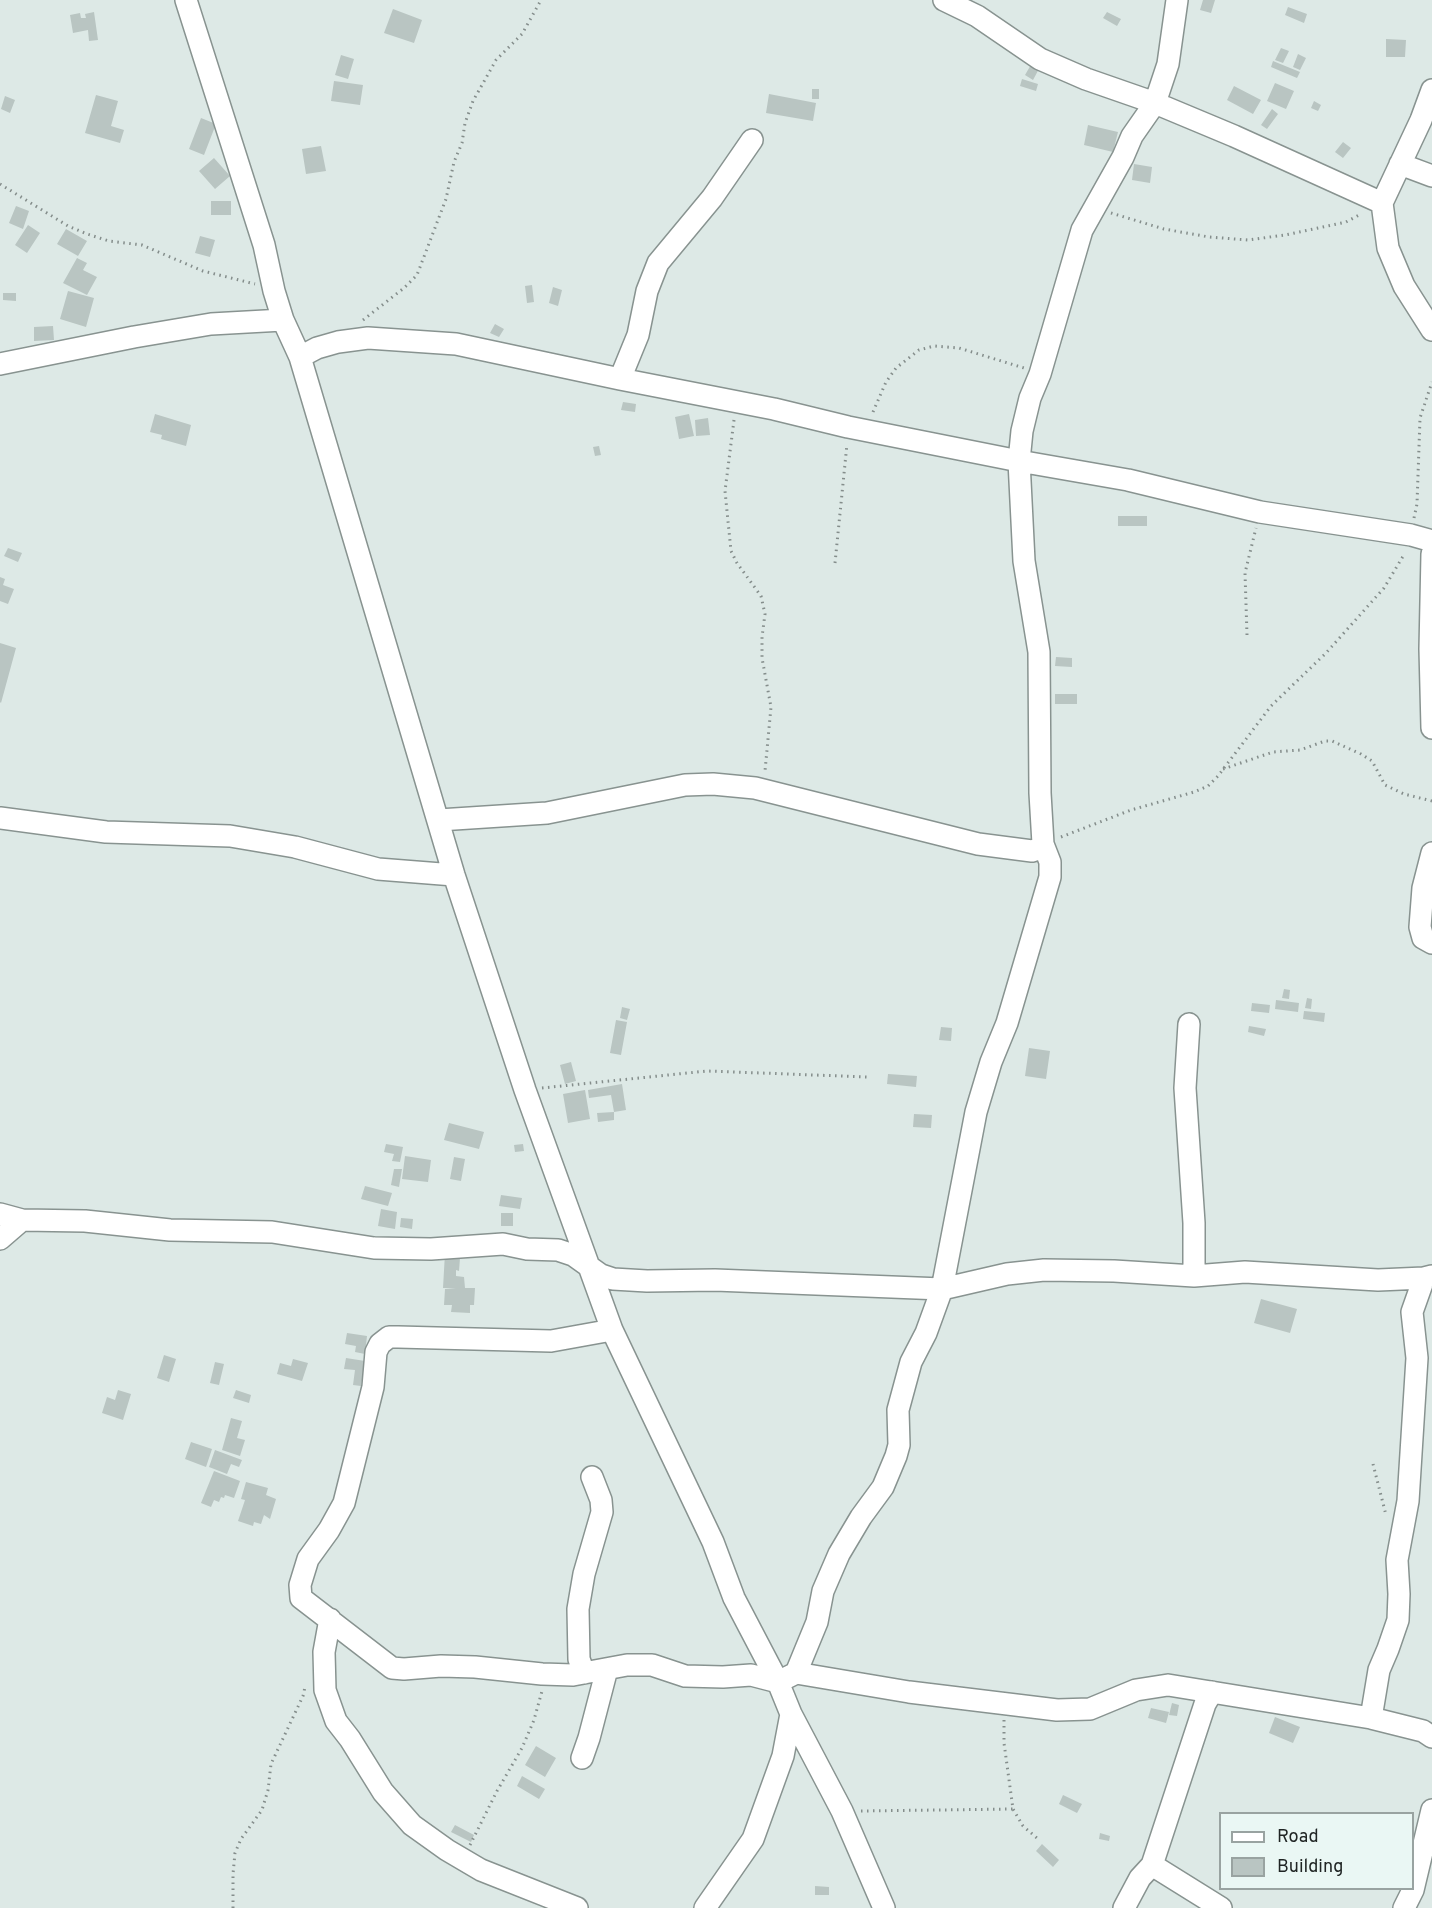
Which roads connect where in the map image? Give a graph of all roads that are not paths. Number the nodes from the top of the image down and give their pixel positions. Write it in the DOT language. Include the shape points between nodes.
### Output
graph roads {
  1 [pos="186,0"];
  2 [pos="944,0"];
  3 [pos="1177,0"];
  4 [pos="1432,90"];
  5 [pos="1155,103"];
  6 [pos="752,140"];
  7 [pos="1400,164"];
  8 [pos="1432,176"];
  9 [pos="1382,203"];
  10 [pos="283,320"];
  11 [pos="1432,330"];
  12 [pos="300,357"];
  13 [pos="3,363"];
  14 [pos="620,380"];
  15 [pos="0,384"];
  16 [pos="1019,461"];
  17 [pos="1432,541"];
  18 [pos="1432,554"];
  19 [pos="1432,728"];
  20 [pos="0,818"];
  21 [pos="439,820"];
  22 [pos="1043,844"];
  23 [pos="1432,853"];
  24 [pos="454,875"];
  25 [pos="1432,943"];
  26 [pos="1189,1024"];
  27 [pos="0,1214"];
  28 [pos="22,1220"];
  29 [pos="0,1239"];
  30 [pos="589,1266"];
  31 [pos="1194,1276"];
  32 [pos="1428,1277"];
  33 [pos="942,1289"];
  34 [pos="612,1330"];
  35 [pos="592,1476"];
  36 [pos="330,1619"];
  37 [pos="607,1669"];
  38 [pos="584,1673"];
  39 [pos="787,1678"];
  40 [pos="1212,1692"];
  41 [pos="791,1714"];
  42 [pos="1371,1718"];
  43 [pos="1432,1737"];
  44 [pos="582,1758"];
  45 [pos="1432,1810"];
  46 [pos="1152,1865"];
  47 [pos="1414,1886"];
  48 [pos="1413,1890"];
  49 [pos="577,1908"];
  50 [pos="705,1908"];
  51 [pos="884,1908"];
  52 [pos="1124,1908"];
  53 [pos="1221,1908"];
  54 [pos="1404,1908"];
  1 -- 10 [label="street" via="264,245"];
  2 -- 5 [label="street" via="977,16 1040,59"];
  3 -- 5 [label="street" via="1168,64"];
  4 -- 7 [label="street"];
  5 -- 9 [label="street"];
  5 -- 16 [label="street" via="1132,136 1082,230 1025,416"];
  6 -- 14 [label="street" via="712,198 658,262 638,335"];
  7 -- 8 [label="street"];
  7 -- 9 [label="street"];
  9 -- 11 [label="street" via="1388,248 1404,286"];
  10 -- 12 [label="street"];
  10 -- 13 [label="street" via="211,324"];
  12 -- 14 [label="street" via="338,342 368,338 456,344"];
  12 -- 21 [label="street"];
  13 -- 15 [label="street"];
  14 -- 16 [label="street"];
  16 -- 17 [label="street" via="1128,480 1260,512"];
  16 -- 22 [label="street" via="1024,561 1039,652"];
  18 -- 19 [label="street"];
  20 -- 24 [label="street" via="106,832 230,836 295,847 378,869"];
  21 -- 22 [label="street" via="547,813 685,785 713,784 755,788 978,844 1032,851"];
  21 -- 24 [label="street"];
  22 -- 33 [label="street" via="1050,862 1050,877 976,1112"];
  23 -- 25 [label="street" via="1423,888 1420,927 1423,938"];
  24 -- 30 [label="street" via="525,1090"];
  26 -- 31 [label="street" via="1185,1088"];
  27 -- 28 [label="street"];
  28 -- 29 [label="street"];
  28 -- 30 [label="street" via="272,1232 374,1248 503,1244 558,1250"];
  30 -- 33 [label="street" via="613,1279"];
  30 -- 34 [label="street"];
  31 -- 32 [label="street" via="1245,1272 1378,1280"];
  31 -- 33 [label="street" via="1044,1270"];
  32 -- 42 [label="street" via="1412,1312 1417,1358 1408,1501 1397,1560 1398,1620 1379,1670"];
  33 -- 39 [label="street" via="911,1362 898,1410 896,1456 883,1487 839,1554 823,1592 817,1622"];
  34 -- 36 [label="street" via="551,1341 389,1337 380,1344 371,1398 344,1503 308,1558 300,1585 302,1598"];
  34 -- 39 [label="street" via="713,1542 734,1598"];
  35 -- 38 [label="street" via="602,1512 578,1609 579,1659"];
  36 -- 38 [label="street" via="393,1668 441,1666 542,1674"];
  36 -- 49 [label="street" via="324,1652 325,1690 336,1720 384,1792 412,1825 498,1877"];
  37 -- 38 [label="street"];
  37 -- 39 [label="street" via="652,1665 685,1676"];
  37 -- 44 [label="street"];
  39 -- 40 [label="street" via="1057,1710 1090,1709 1136,1690 1168,1685"];
  39 -- 41 [label="street"];
  40 -- 42 [label="street"];
  40 -- 46 [label="street"];
  41 -- 50 [label="street" via="783,1756 753,1839"];
  41 -- 51 [label="street" via="842,1811"];
  42 -- 43 [label="street" via="1423,1731"];
  45 -- 47 [label="street"];
  46 -- 52 [label="street"];
  46 -- 53 [label="street"];
  48 -- 54 [label="street"];
}
